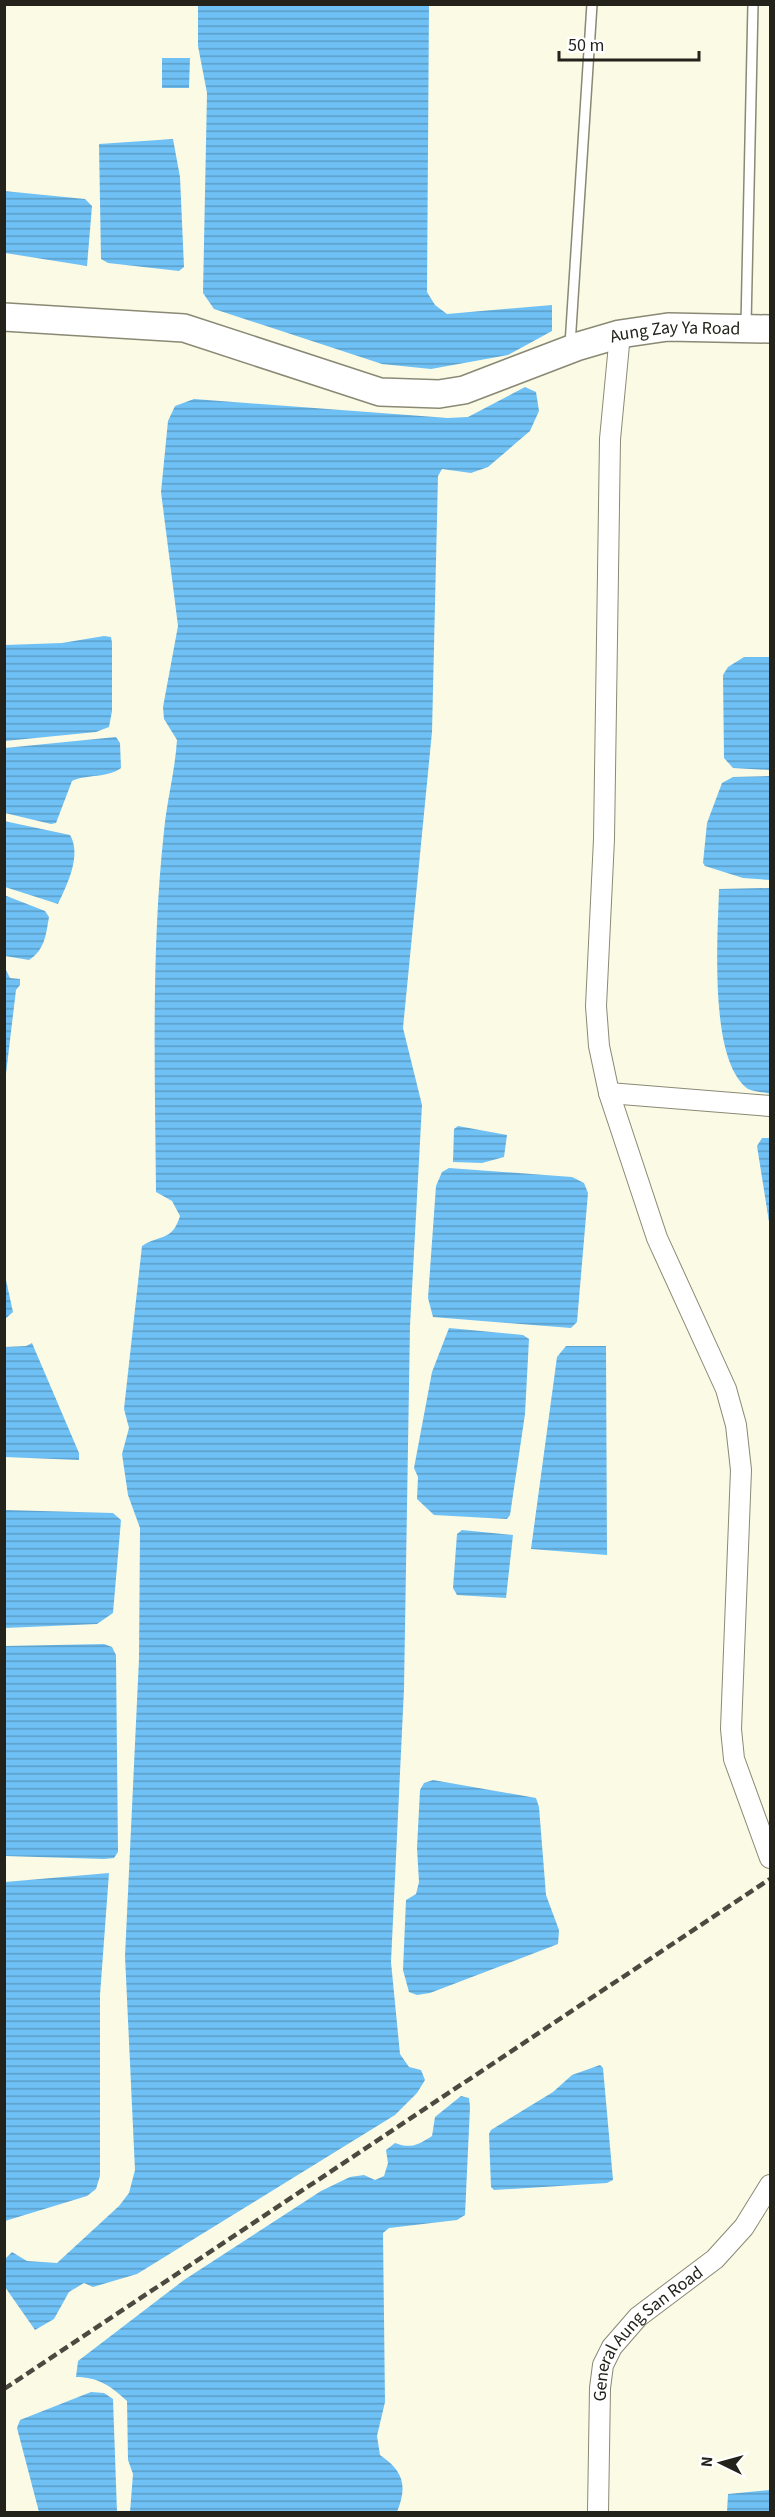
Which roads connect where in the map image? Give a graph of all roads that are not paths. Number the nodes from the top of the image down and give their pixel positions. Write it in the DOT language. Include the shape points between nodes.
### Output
graph roads {
  1 [pos="592,4"];
  2 [pos="753,4"];
  3 [pos="4,317"];
  4 [pos="758,328"];
  5 [pos="620,334"];
  6 [pos="575,348"];
  7 [pos="609,1093"];
  8 [pos="771,1106"];
  9 [pos="767,1836"];
  10 [pos="771,1858"];
  11 [pos="771,2185"];
  12 [pos="598,2512"];
  1 -- 6 [label="lane"];
  2 -- 4 [label="lane"];
  3 -- 6 [label="street, Aung Zay Ya Road" via="184,328 380,392 409,394 464,390"];
  4 -- 5 [label="street, Aung Zay Ya Road" via="668,327"];
  5 -- 6 [label="street, Aung Zay Ya Road"];
  5 -- 7 [label="street" via="610,438 604,838 596,1006"];
  7 -- 8 [label="street"];
  7 -- 9 [label="street" via="657,1238 726,1389 736,1425 741,1470 731,1729 734,1759"];
  9 -- 10 [label="street"];
  11 -- 12 [label="street, General Aung San Road" via="744,2227 715,2259 638,2317 612,2347 603,2365 600,2388"];
}
